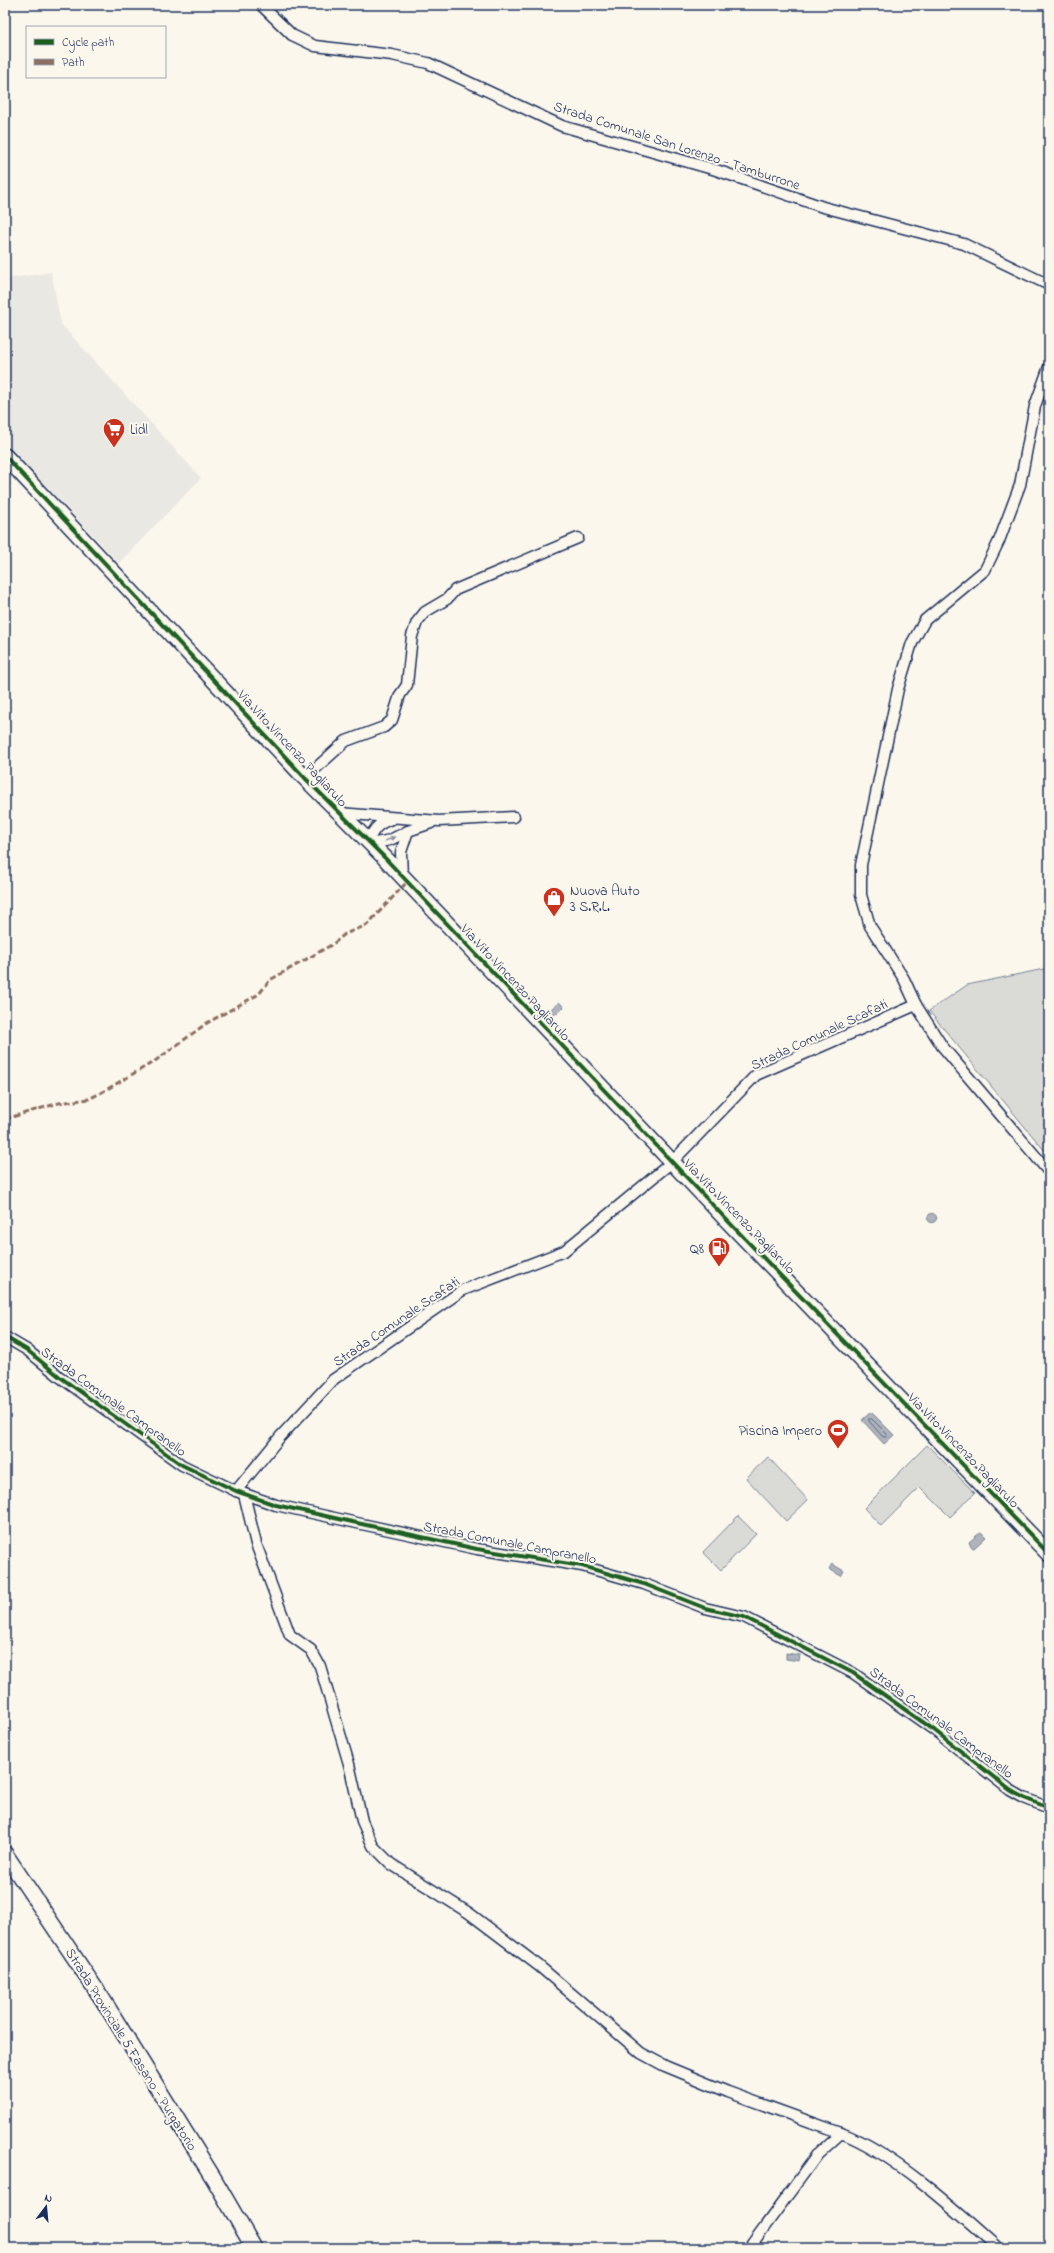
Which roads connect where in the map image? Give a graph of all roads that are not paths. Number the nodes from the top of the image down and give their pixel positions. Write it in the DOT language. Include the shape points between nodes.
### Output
graph roads {
  1 [pos="262,5"];
  2 [pos="1049,285"];
  3 [pos="1049,367"];
  4 [pos="5,456"];
  5 [pos="578,538"];
  6 [pos="305,778"];
  7 [pos="339,813"];
  8 [pos="514,817"];
  9 [pos="396,818"];
  10 [pos="439,821"];
  11 [pos="408,831"];
  12 [pos="369,843"];
  13 [pos="402,877"];
  14 [pos="916,1005"];
  15 [pos="672,1162"];
  16 [pos="1049,1172"];
  17 [pos="5,1337"];
  18 [pos="240,1493"];
  19 [pos="1049,1554"];
  20 [pos="1049,1808"];
  21 [pos="5,1854"];
  22 [pos="840,2133"];
  23 [pos="254,2248"];
  24 [pos="749,2248"];
  25 [pos="998,2248"];
  1 -- 2 [label="street, Strada Comunale San Lorenzo - Tamburrone" via="292,35 315,46 392,55 428,63 562,126 716,170 823,207 964,244"];
  3 -- 14 [label="street" via="1035,406 1020,485 1000,541 985,570 925,620 912,643 898,689 861,865 861,895 870,926 904,979"];
  4 -- 6 [label="street, Via Vito Vincenzo Pagliarulo"];
  5 -- 6 [label="street" via="455,590 439,606 425,612 416,622 407,685 400,694 392,720 384,727 346,741"];
  6 -- 7 [label="street, Via Vito Vincenzo Pagliarulo"];
  7 -- 9 [label="street"];
  7 -- 12 [label="street, Via Vito Vincenzo Pagliarulo"];
  8 -- 10 [label="street"];
  9 -- 10 [label="street"];
  9 -- 12 [label="street" via="381,822 374,829"];
  10 -- 11 [label="street" via="420,825"];
  12 -- 11 [label="street, one-way" via="390,840"];
  11 -- 13 [label="street" via="401,852"];
  12 -- 13 [label="street, Via Vito Vincenzo Pagliarulo"];
  13 -- 15 [label="street, Via Vito Vincenzo Pagliarulo"];
  14 -- 15 [label="street, Strada Comunale Scafati" via="756,1075"];
  14 -- 16 [label="street" via="942,1046"];
  15 -- 18 [label="street, Strada Comunale Scafati" via="564,1250 463,1290 334,1379 280,1437"];
  15 -- 19 [label="street, Via Vito Vincenzo Pagliarulo"];
  17 -- 18 [label="street, Strada Comunale Campranello" via="27,1350 66,1382 182,1464"];
  18 -- 20 [label="street, Strada Comunale Campranello" via="276,1505 357,1523 476,1548 582,1566 644,1584 705,1608 744,1617 853,1673 934,1730 1010,1790"];
  18 -- 22 [label="street" via="290,1634 311,1650 320,1666 362,1821 373,1846 391,1864 469,1912 539,1966 641,2053 665,2066 728,2092"];
  21 -- 23 [label="street, Strada Provinciale 5 Fasano - Purgatorio" via="103,2000"];
  22 -- 24 [label="street" via="818,2154"];
  22 -- 25 [label="street" via="855,2138 907,2172"];
}
